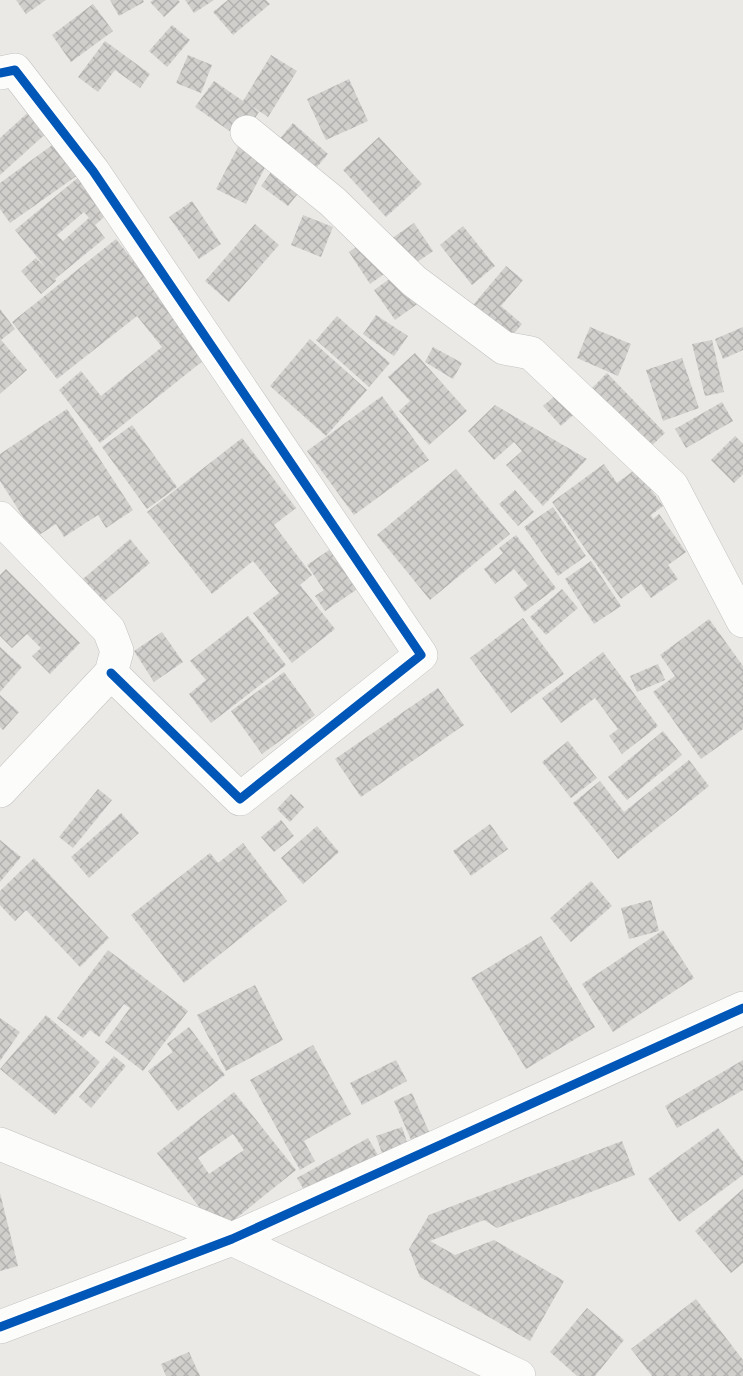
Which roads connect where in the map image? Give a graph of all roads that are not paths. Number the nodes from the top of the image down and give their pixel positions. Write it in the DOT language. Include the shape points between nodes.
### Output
graph roads {
  1 [pos="0,73"];
  2 [pos="247,132"];
  3 [pos="0,518"];
  4 [pos="743,621"];
  5 [pos="111,673"];
  6 [pos="0,791"];
  7 [pos="743,1008"];
  8 [pos="0,1144"];
  9 [pos="232,1239"];
  10 [pos="0,1327"];
  11 [pos="519,1376"];
  1 -- 5 [label="street" via="15,70 93,171 421,655 240,799"];
  2 -- 4 [label="street" via="333,202 414,281 504,348 531,353 672,486"];
  3 -- 5 [label="street" via="109,630 117,651"];
  5 -- 6 [label="street"];
  7 -- 9 [label="street"];
  8 -- 9 [label="street"];
  9 -- 10 [label="street"];
  9 -- 11 [label="street"];
}
